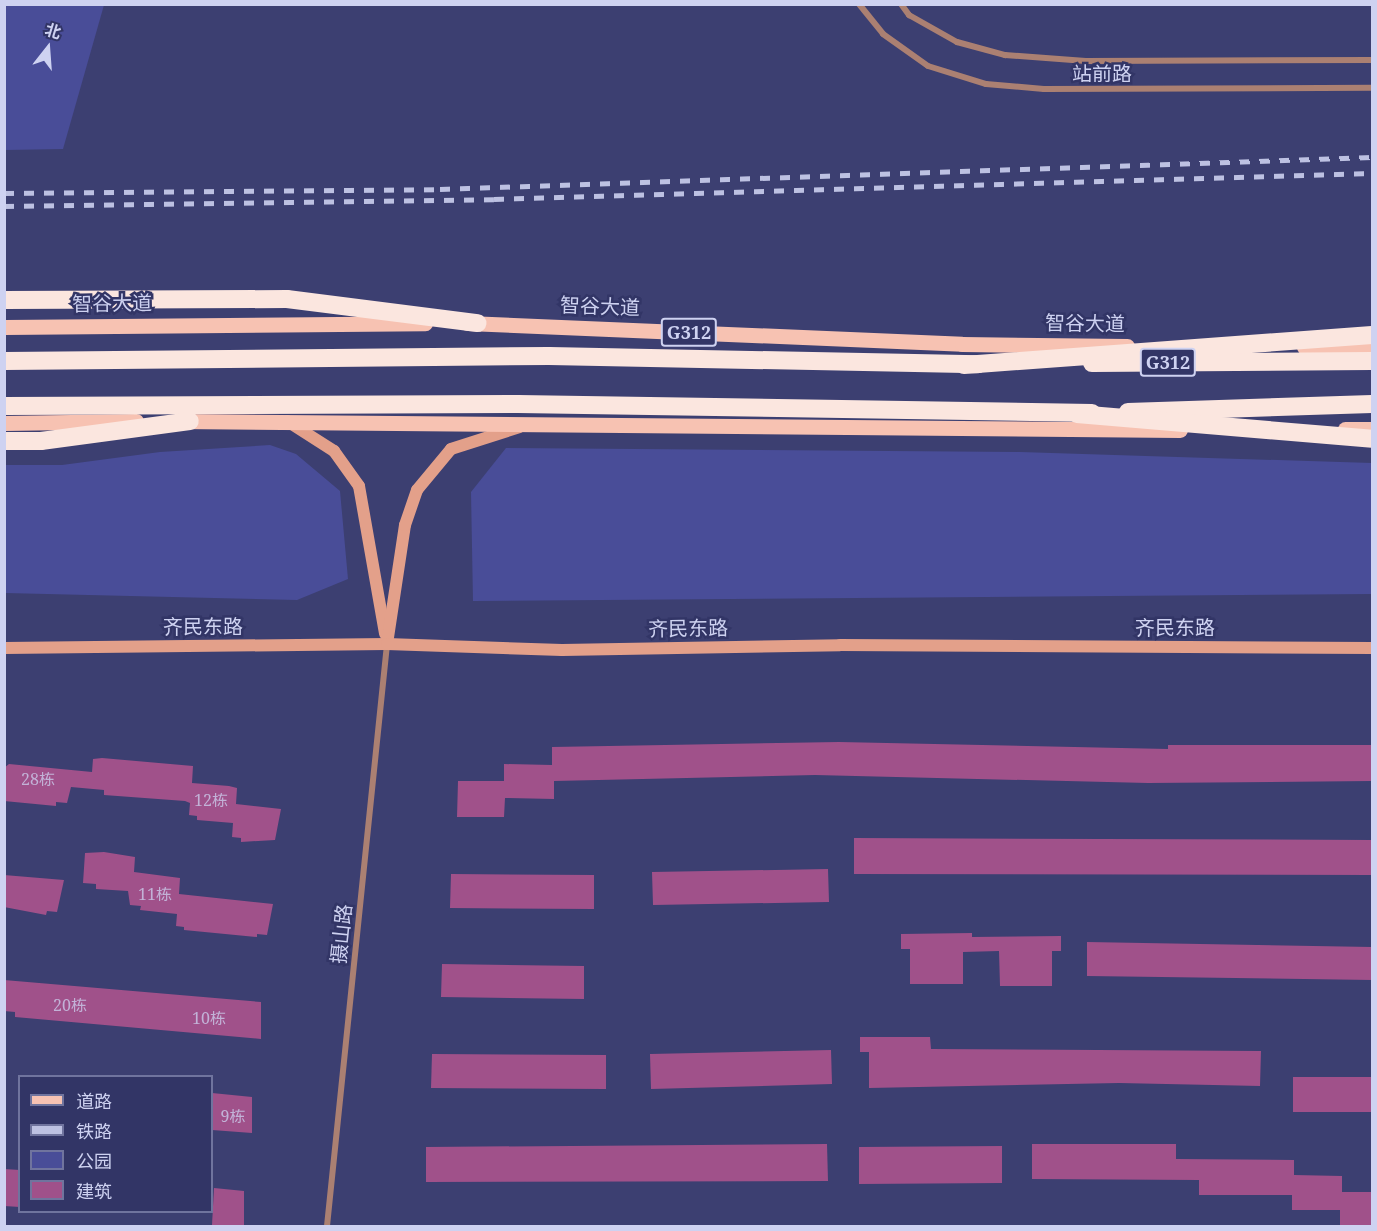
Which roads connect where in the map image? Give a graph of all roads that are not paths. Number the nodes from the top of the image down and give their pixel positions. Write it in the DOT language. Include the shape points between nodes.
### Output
graph roads {
  1 [pos="859,4"];
  2 [pos="901,4"];
  3 [pos="1372,60"];
  4 [pos="1372,88"];
  5 [pos="4,300"];
  6 [pos="477,323"];
  7 [pos="4,327"];
  8 [pos="1372,335"];
  9 [pos="1372,348"];
  10 [pos="1372,361"];
  11 [pos="4,362"];
  12 [pos="964,364"];
  13 [pos="1372,404"];
  14 [pos="4,406"];
  15 [pos="1077,414"];
  16 [pos="190,421"];
  17 [pos="286,421"];
  18 [pos="4,423"];
  19 [pos="520,427"];
  20 [pos="1372,429"];
  21 [pos="1372,439"];
  22 [pos="4,441"];
  23 [pos="387,644"];
  24 [pos="4,648"];
  25 [pos="1372,648"];
  26 [pos="327,1227"];
  1 -- 4 [label="street, 站前路" via="883,34 928,66 986,84 1055,89"];
  2 -- 3 [label="street, 站前路" via="909,15 957,42 1005,55 1086,61"];
  5 -- 6 [label="highway" via="287,299"];
  6 -- 7 [label="main road, 智谷大道 / G312"];
  6 -- 9 [label="main road, 智谷大道 / G312" via="962,344"];
  8 -- 12 [label="highway, bridge"];
  10 -- 12 [label="highway, 智谷大道 / G312, bridge"];
  11 -- 12 [label="highway, 智谷大道 / G312" via="549,356"];
  13 -- 15 [label="highway, bridge"];
  14 -- 15 [label="highway" via="518,404"];
  15 -- 21 [label="highway, bridge"];
  16 -- 17 [label="main road"];
  16 -- 18 [label="main road"];
  16 -- 22 [label="highway" via="42,441"];
  17 -- 19 [label="main road"];
  17 -- 23 [label="street" via="334,451 359,486"];
  19 -- 20 [label="main road"];
  19 -- 23 [label="street" via="451,449 417,490 405,525"];
  23 -- 24 [label="street, 齐民东路"];
  23 -- 25 [label="street, 齐民东路" via="562,650 840,645"];
  23 -- 26 [label="street, 摄山路"];
}
